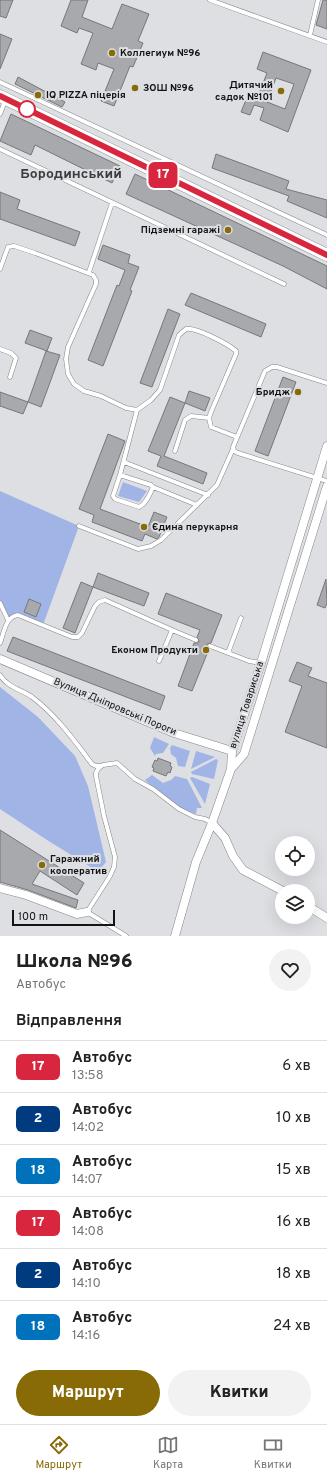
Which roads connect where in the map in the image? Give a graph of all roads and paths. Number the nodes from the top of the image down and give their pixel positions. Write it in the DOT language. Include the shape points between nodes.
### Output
graph roads {
  1 [pos="210,0"];
  2 [pos="318,0"];
  3 [pos="310,35"];
  4 [pos="327,42"];
  5 [pos="0,82"];
  6 [pos="3,97"];
  7 [pos="0,114"];
  8 [pos="0,149"];
  9 [pos="112,203"];
  10 [pos="327,235"];
  11 [pos="327,255"];
  12 [pos="0,269"];
  13 [pos="88,272"];
  14 [pos="284,284"];
  15 [pos="0,349"];
  16 [pos="10,377"];
  17 [pos="327,383"];
  18 [pos="137,410"];
  19 [pos="209,418"];
  20 [pos="237,437"];
  21 [pos="327,446"];
  22 [pos="233,449"];
  23 [pos="175,451"];
  24 [pos="124,462"];
  25 [pos="120,475"];
  26 [pos="317,478"];
  27 [pos="327,481"];
  28 [pos="327,486"];
  29 [pos="153,487"];
  30 [pos="208,495"];
  31 [pos="197,505"];
  32 [pos="79,526"];
  33 [pos="0,603"];
  34 [pos="242,618"];
  35 [pos="8,620"];
  36 [pos="172,630"];
  37 [pos="196,640"];
  38 [pos="0,643"];
  39 [pos="210,646"];
  40 [pos="228,652"];
  41 [pos="0,659"];
  42 [pos="159,661"];
  43 [pos="261,663"];
  44 [pos="0,675"];
  45 [pos="232,751"];
  46 [pos="101,766"];
  47 [pos="230,769"];
  48 [pos="212,823"];
  49 [pos="275,887"];
  50 [pos="0,888"];
  51 [pos="315,910"];
  52 [pos="87,912"];
  53 [pos="327,918"];
  54 [pos="126,936"];
  55 [pos="175,936"];
  1 -- 3 [label="lane"];
  2 -- 3 [label="lane"];
  3 -- 4 [label="lane"];
  5 -- 10 [label="lane"];
  6 -- 7 [label="lane"];
  6 -- 11 [label="street"];
  8 -- 9 [label="lane"];
  9 -- 13 [label="lane"];
  9 -- 14 [label="lane"];
  12 -- 13 [label="lane" via="5,252 11,246"];
  13 -- 18 [label="lane" via="95,277 96,284 68,347 68,374 74,384 84,391"];
  15 -- 16 [label="lane" via="16,358"];
  17 -- 20 [label="lane" via="277,367 268,369 262,375"];
  18 -- 19 [label="lane" via="160,390 179,335 190,328 236,351"];
  18 -- 24 [label="lane"];
  19 -- 20 [label="lane" via="211,427"];
  19 -- 23 [label="lane" via="191,416 185,420"];
  20 -- 22 [label="lane"];
  21 -- 26 [label="street, вулиця Товариська"];
  22 -- 26 [label="lane" via="238,453"];
  22 -- 30 [label="lane" via="217,485"];
  24 -- 25 [label="lane"];
  24 -- 30 [label="lane"];
  25 -- 29 [label="lane"];
  25 -- 29 [label="lane" via="113,494 115,499 139,507 145,502"];
  26 -- 27 [label="lane"];
  26 -- 43 [label="street, вулиця Товариська"];
  28 -- 47 [label="street, вулиця Товариська" via="244,754"];
  29 -- 31 [label="lane"];
  30 -- 31 [label="lane"];
  31 -- 32 [label="lane" via="161,540 142,549"];
  33 -- 35 [label="lane"];
  34 -- 40 [label="lane"];
  35 -- 36 [label="lane" via="18,615 76,638 82,633 97,604 105,600"];
  35 -- 38 [label="lane"];
  36 -- 37 [label="lane"];
  36 -- 42 [label="lane"];
  39 -- 40 [label="lane"];
  40 -- 43 [label="lane"];
  41 -- 45 [label="street, Вулиця Дніпровські Пороги" via="174,733"];
  43 -- 45 [label="street, вулиця Товариська"];
  44 -- 46 [label="lane" via="10,685 32,697 58,722 92,764"];
  45 -- 47 [label="street, вулиця Товариська"];
  46 -- 48 [label="lane" via="117,763 135,779 179,809"];
  46 -- 52 [label="lane" via="96,776 115,857 114,867 106,884"];
  47 -- 48 [label="street"];
  48 -- 49 [label="street" via="225,838 243,870"];
  48 -- 55 [label="street" via="196,862"];
  50 -- 52 [label="street" via="77,914"];
  51 -- 53 [label="street"];
  52 -- 54 [label="lane"];
}
